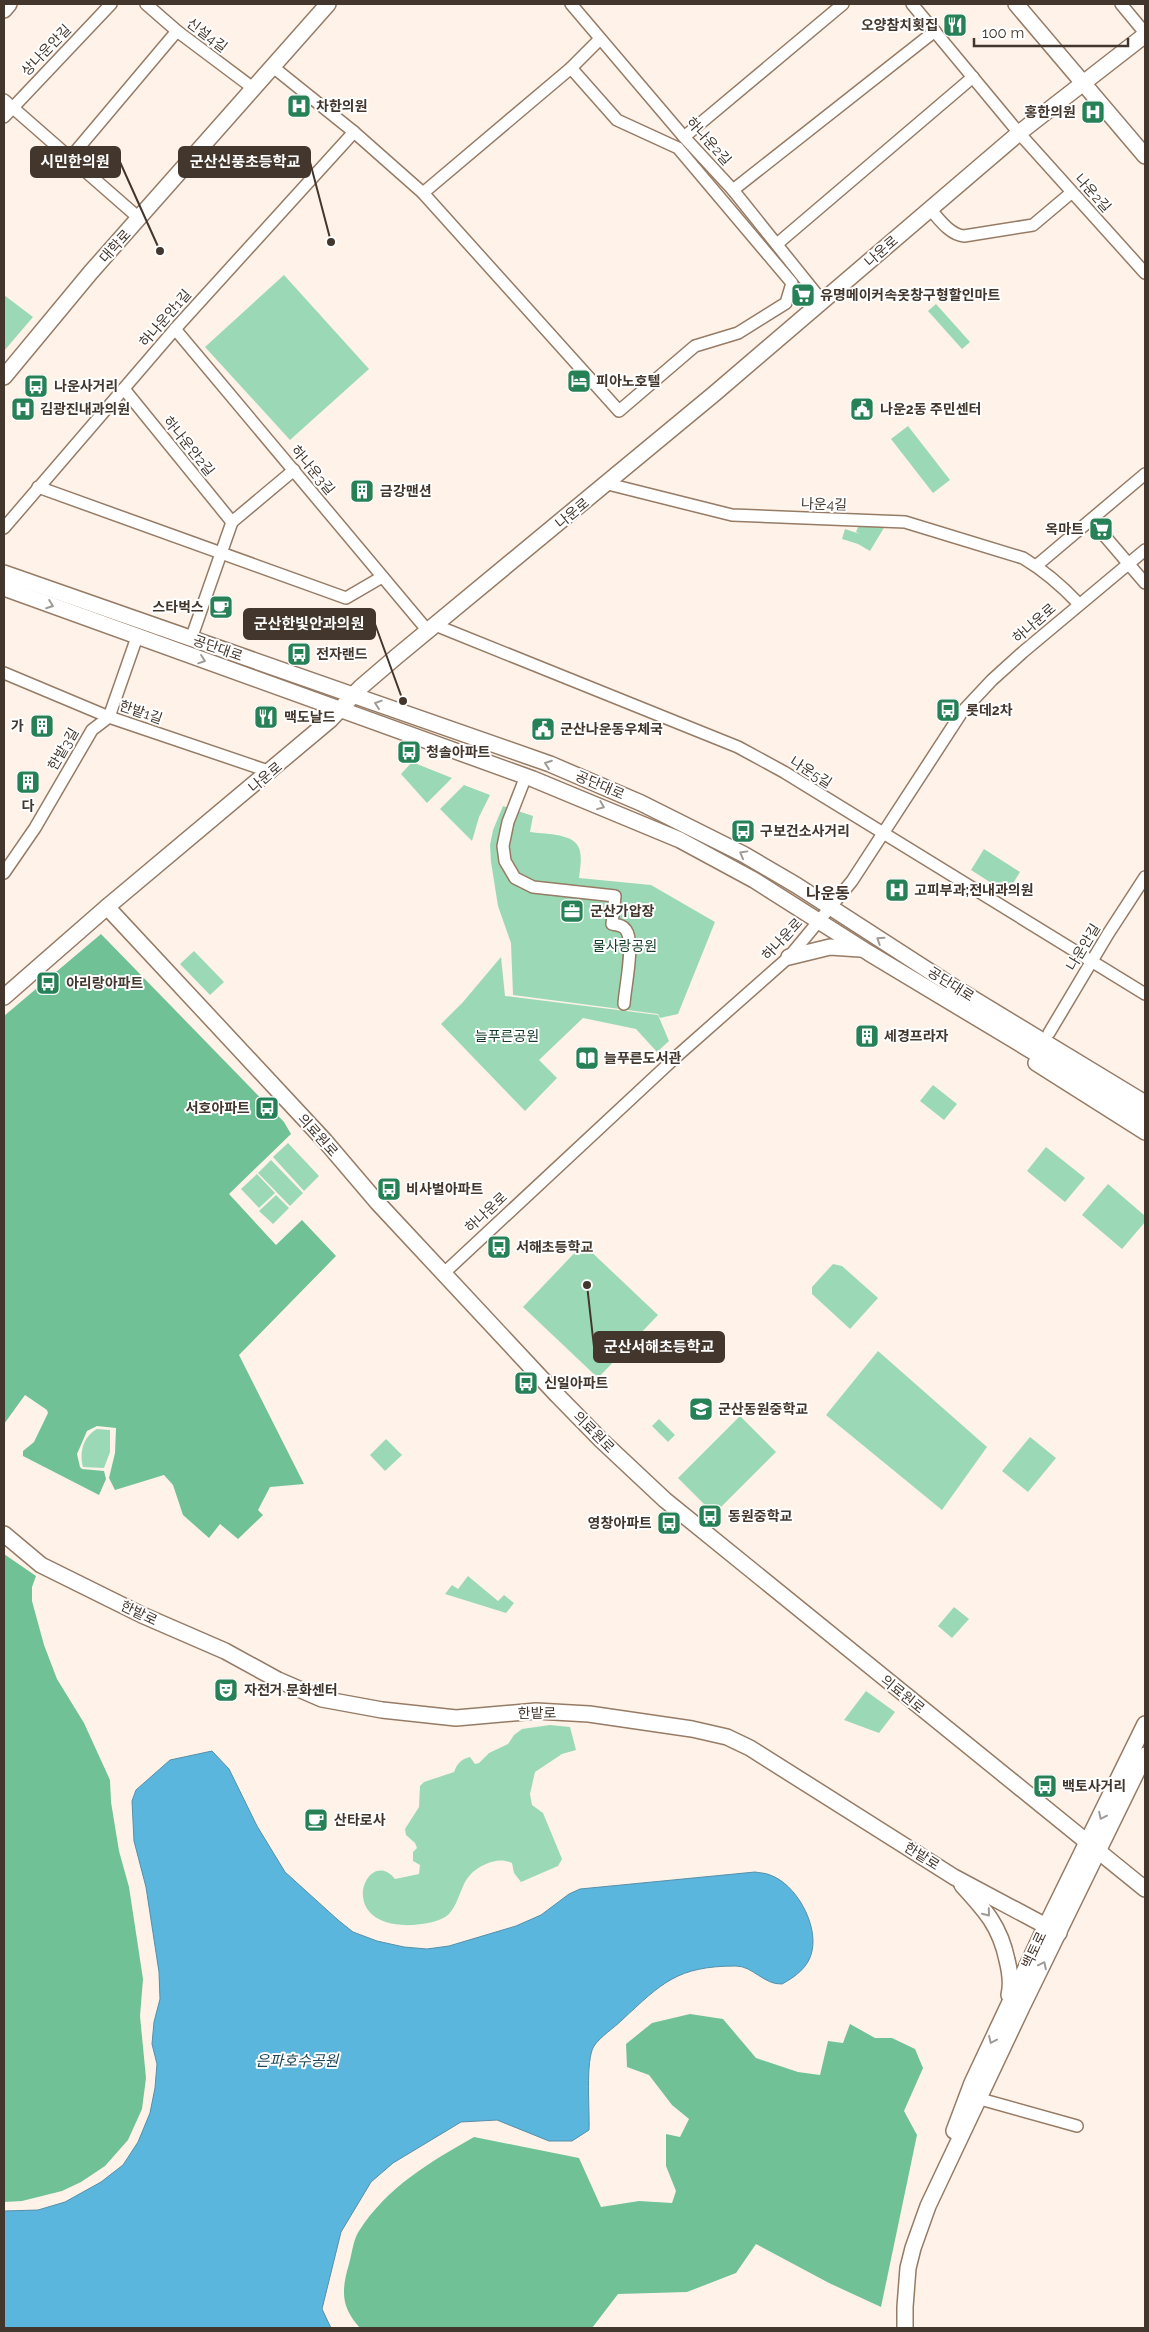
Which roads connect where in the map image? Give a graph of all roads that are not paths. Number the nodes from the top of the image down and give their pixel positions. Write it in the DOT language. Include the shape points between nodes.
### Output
graph roads {
  1 [pos="9,4"];
  2 [pos="111,4"];
  3 [pos="146,4"];
  4 [pos="328,4"];
  5 [pos="572,4"];
  6 [pos="843,4"];
  7 [pos="912,4"];
  8 [pos="1016,4"];
  9 [pos="1121,4"];
  10 [pos="4,10"];
  11 [pos="177,31"];
  12 [pos="935,31"];
  13 [pos="1145,34"];
  14 [pos="600,39"];
  15 [pos="273,67"];
  16 [pos="571,68"];
  17 [pos="972,77"];
  18 [pos="1084,84"];
  19 [pos="253,88"];
  20 [pos="8,104"];
  21 [pos="4,117"];
  22 [pos="354,132"];
  23 [pos="1019,133"];
  24 [pos="684,137"];
  25 [pos="1145,156"];
  26 [pos="70,158"];
  27 [pos="733,190"];
  28 [pos="423,193"];
  29 [pos="1071,193"];
  30 [pos="930,209"];
  31 [pos="140,219"];
  32 [pos="777,244"];
  33 [pos="1145,273"];
  34 [pos="822,301"];
  35 [pos="175,329"];
  36 [pos="4,378"];
  37 [pos="124,389"];
  38 [pos="294,470"];
  39 [pos="1145,474"];
  40 [pos="608,484"];
  41 [pos="38,487"];
  42 [pos="1091,520"];
  43 [pos="232,522"];
  44 [pos="4,528"];
  45 [pos="1145,550"];
  46 [pos="221,554"];
  47 [pos="1129,564"];
  48 [pos="1036,566"];
  49 [pos="4,573"];
  50 [pos="382,577"];
  51 [pos="1145,583"];
  52 [pos="4,588"];
  53 [pos="1079,604"];
  54 [pos="432,628"];
  55 [pos="137,637"];
  56 [pos="191,639"];
  57 [pos="4,673"];
  58 [pos="354,696"];
  59 [pos="342,709"];
  60 [pos="109,717"];
  61 [pos="271,772"];
  62 [pos="526,776"];
  63 [pos="882,834"];
  64 [pos="4,873"];
  65 [pos="1145,877"];
  66 [pos="107,907"];
  67 [pos="830,907"];
  68 [pos="818,921"];
  69 [pos="868,953"];
  70 [pos="906,956"];
  71 [pos="789,957"];
  72 [pos="1092,962"];
  73 [pos="1145,994"];
  74 [pos="4,997"];
  75 [pos="624,1004"];
  76 [pos="1049,1033"];
  77 [pos="1145,1092"];
  78 [pos="1145,1103"];
  79 [pos="1145,1119"];
  80 [pos="1145,1132"];
  81 [pos="444,1273"];
  82 [pos="4,1534"];
  83 [pos="1145,1724"];
  84 [pos="1145,1755"];
  85 [pos="1093,1848"];
  86 [pos="954,1877"];
  87 [pos="1145,1888"];
  88 [pos="1052,1930"];
  89 [pos="1004,2014"];
  90 [pos="973,2097"];
  91 [pos="1077,2126"];
  92 [pos="905,2328"];
  1 -- 10 [label="street"];
  2 -- 20 [label="street, 상나운안길"];
  3 -- 11 [label="street, 신설4길"];
  4 -- 15 [label="street, 대학로"];
  5 -- 14 [label="street, 하나운2길"];
  6 -- 24 [label="street"];
  7 -- 12 [label="street, 나운2길"];
  8 -- 18 [label="street"];
  9 -- 13 [label="street"];
  11 -- 19 [label="street, 신설4길"];
  11 -- 26 [label="street"];
  12 -- 17 [label="street, 나운2길"];
  12 -- 27 [label="street"];
  13 -- 18 [label="street, 나운로"];
  14 -- 16 [label="street"];
  14 -- 24 [label="street, 하나운2길"];
  15 -- 19 [label="street, 대학로"];
  15 -- 22 [label="street"];
  16 -- 28 [label="street"];
  16 -- 28 [label="street" via="617,120 678,148 792,283 786,303 738,333 695,346 619,411"];
  17 -- 23 [label="street, 나운2길"];
  17 -- 32 [label="street"];
  18 -- 23 [label="street, 나운로"];
  18 -- 25 [label="street"];
  19 -- 31 [label="street, 대학로"];
  20 -- 21 [label="street, 상나운안길"];
  20 -- 26 [label="street"];
  22 -- 28 [label="street"];
  22 -- 35 [label="street, 하나운안1길"];
  23 -- 29 [label="street, 나운2길"];
  23 -- 30 [label="street, 나운로"];
  24 -- 27 [label="street, 하나운2길"];
  26 -- 31 [label="street"];
  27 -- 32 [label="street, 하나운2길"];
  29 -- 30 [label="street" via="1033,225 964,236 952,232"];
  29 -- 33 [label="street, 나운2길"];
  30 -- 34 [label="street, 나운로"];
  31 -- 36 [label="street, 대학로" via="91,272"];
  32 -- 34 [label="street, 하나운2길"];
  34 -- 40 [label="street, 나운로"];
  35 -- 37 [label="street, 하나운안1길"];
  35 -- 38 [label="street, 하나운3길"];
  37 -- 41 [label="street, 하나운안1길"];
  37 -- 43 [label="street, 하나운안2길"];
  38 -- 43 [label="street"];
  38 -- 50 [label="street, 하나운3길"];
  39 -- 42 [label="street"];
  40 -- 48 [label="street, 나운4길" via="732,514 905,522 1023,558"];
  40 -- 54 [label="street, 나운로"];
  41 -- 44 [label="street, 하나운안1길"];
  41 -- 46 [label="street"];
  42 -- 47 [label="street"];
  42 -- 48 [label="street"];
  43 -- 46 [label="street"];
  45 -- 47 [label="street, 하나운로"];
  46 -- 50 [label="street" via="346,598"];
  46 -- 56 [label="street"];
  47 -- 51 [label="street"];
  47 -- 53 [label="street, 하나운로"];
  48 -- 53 [label="street, 나운4길" via="1058,581"];
  49 -- 56 [label="street, 공단대로"];
  50 -- 54 [label="street, 하나운3길"];
  52 -- 55 [label="street, 공단대로, one-way"];
  53 -- 63 [label="street, 하나운로" via="992,680 962,712"];
  54 -- 58 [label="street, 나운로"];
  54 -- 63 [label="street, 나운5길" via="722,739 784,772"];
  55 -- 59 [label="street, 공단대로, one-way"];
  55 -- 60 [label="street"];
  56 -- 58 [label="street, 공단대로"];
  57 -- 60 [label="street, 한밭1길"];
  58 -- 59 [label="street, 나운로"];
  67 -- 58 [label="street, 공단대로, one-way" via="744,854 613,790 550,764"];
  59 -- 61 [label="street, 나운로"];
  59 -- 62 [label="street, 공단대로"];
  60 -- 61 [label="street, 한밭1길"];
  60 -- 64 [label="street, 한밭3길" via="92,730 35,828"];
  61 -- 66 [label="street, 나운로"];
  62 -- 68 [label="street, 공단대로, one-way" via="680,840 754,880"];
  62 -- 75 [label="street" via="505,833 505,861 516,878 533,887 615,896 612,924 624,927 630,944"];
  63 -- 67 [label="street, 하나운로" via="852,881"];
  63 -- 72 [label="street, 나운5길"];
  65 -- 72 [label="street, 나운안길"];
  66 -- 74 [label="street, 나운로"];
  66 -- 81 [label="street, 의료원로"];
  67 -- 68 [label="street, 하나운로"];
  70 -- 67 [label="street, 공단대로, one-way"];
  68 -- 69 [label="street, 공단대로"];
  68 -- 71 [label="street, 하나운로"];
  69 -- 71 [label="street" via="853,948 830,947"];
  69 -- 79 [label="street, 공단대로"];
  69 -- 80 [label="street"];
  70 -- 76 [label="street"];
  70 -- 78 [label="street, 공단대로"];
  71 -- 81 [label="street, 하나운로" via="677,1056"];
  72 -- 73 [label="street, 나운5길"];
  72 -- 76 [label="street, 나운안길"];
  76 -- 77 [label="street"];
  81 -- 85 [label="street, 의료원로" via="600,1440 665,1500"];
  82 -- 86 [label="street, 한밭로" via="41,1565 322,1699 456,1718 536,1711 590,1714 727,1737 750,1748"];
  83 -- 85 [label="street, 백토로, one-way"];
  84 -- 85 [label="street, 백토로"];
  85 -- 87 [label="street, 의료원로"];
  85 -- 88 [label="street, 백토로"];
  86 -- 88 [label="street, 한밭로"];
  86 -- 89 [label="street, one-way" via="992,1919 1005,1949 1011,1979"];
  88 -- 89 [label="street, 백토로"];
  90 -- 88 [label="street, 백토로, one-way"];
  89 -- 90 [label="street, 백토로, one-way"];
  90 -- 91 [label="street"];
  90 -- 92 [label="street, 백토로" via="921,2225 908,2268"];
}
